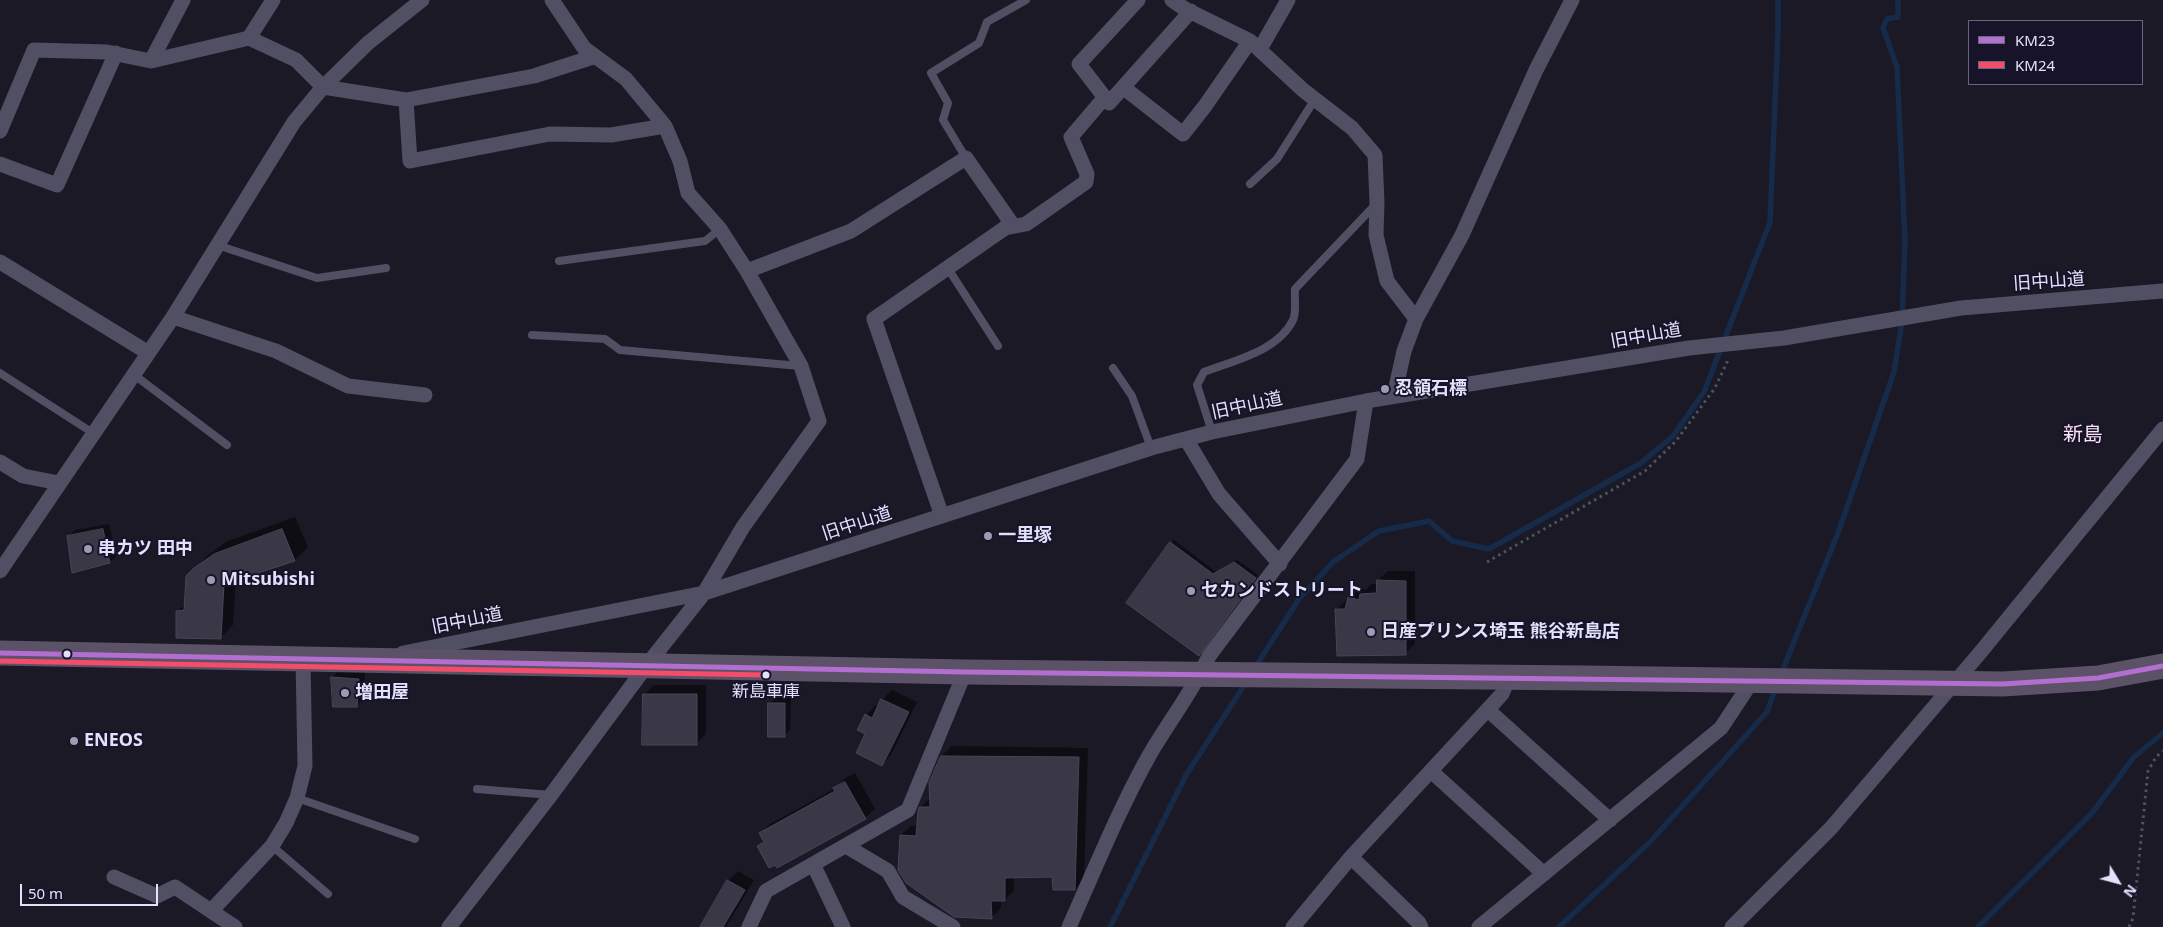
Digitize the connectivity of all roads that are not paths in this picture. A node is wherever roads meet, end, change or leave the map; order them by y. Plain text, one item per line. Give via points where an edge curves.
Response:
1 (183, 0) edge
2 (274, 0) edge
3 (422, 0) edge
4 (552, 0) edge
5 (1026, 0) edge
6 (1138, 0) edge
7 (1172, 0) edge
8 (1288, 0) edge
9 (1572, 0) edge
10 (1191, 11) junction
11 (249, 38) junction
12 (1255, 45) junction
13 (116, 54) junction
14 (593, 57) junction
15 (151, 61) junction
16 (323, 87) junction
17 (1124, 88) junction
18 (1105, 98) junction
19 (406, 100) junction
20 (1315, 100) junction
21 (665, 126) junction
22 (0, 131) edge
23 (966, 158) junction
24 (0, 164) edge
25 (1250, 184) dead end
26 (1377, 202) junction
27 (1005, 228) junction
28 (720, 229) junction
29 (217, 246) junction
30 (559, 261) dead end
31 (0, 262) edge
32 (947, 267) junction
33 (386, 268) dead end
34 (747, 272) junction
35 (2163, 291) edge
36 (173, 317) junction
37 (1416, 319) junction
38 (532, 336) dead end
39 (998, 346) dead end
40 (147, 352) junction
41 (801, 366) junction
42 (1113, 368) dead end
43 (0, 373) edge
44 (133, 374) junction
45 (425, 395) dead end
46 (1394, 396) junction
47 (1366, 401) junction
48 (2163, 428) edge
49 (1212, 432) junction
50 (93, 433) junction
51 (1186, 439) junction
52 (227, 445) dead end
53 (1151, 448) junction
54 (0, 462) edge
55 (59, 484) junction
56 (942, 516) junction
57 (1280, 564) junction
58 (0, 571) edge
59 (704, 593) junction
60 (0, 653) edge
61 (303, 660) junction
62 (359, 661) junction
63 (647, 665) junction
64 (2163, 666) edge
65 (965, 672) junction
66 (1201, 674) junction
67 (1509, 677) junction
68 (1759, 681) junction
69 (1954, 683) junction
70 (1488, 710) junction
71 (1431, 771) junction
72 (477, 789) dead end
73 (551, 796) junction
74 (297, 798) junction
75 (1610, 820) junction
76 (415, 839) dead end
77 (272, 846) junction
78 (846, 846) junction
79 (1351, 857) junction
80 (813, 864) junction
81 (1544, 874) junction
82 (114, 877) dead end
83 (328, 894) dead end
84 (211, 910) junction
85 (235, 927) edge
86 (449, 927) edge
87 (749, 927) edge
88 (843, 927) edge
89 (953, 927) edge
90 (1069, 927) edge
91 (1293, 927) edge
92 (1421, 927) edge
93 (1480, 927) edge
94 (1732, 927) edge

1 - 15 street
2 - 11 street
3 - 16 street via 368,43
4 - 14 street
5 - 23 lane via 987,22 978,43 931,73 948,102 943,120
6 - 18 street via 1079,64
7 - 10 street
8 - 12 street
9 - 37 street via 1536,70 1462,235
10 - 12 street
10 - 17 street
11 - 15 street
11 - 16 street via 296,60
12 - 17 street via 1183,134
12 - 20 street
13 - 15 street
13 - 22 street via 34,50
13 - 24 street via 57,185
14 - 19 street via 534,76
14 - 21 street via 626,79
16 - 19 street
16 - 29 street via 294,122
17 - 18 street via 1110,103
18 - 27 street via 1071,137 1087,174 1086,182 1026,224
19 - 21 street via 410,162 550,134 611,136
20 - 25 lane via 1277,159
20 - 26 street via 1352,128 1374,155
21 - 28 street via 680,161 688,193
23 - 27 street via 1010,221
23 - 34 street via 851,231
26 - 37 street via 1376,235 1387,281
26 - 49 lane via 1295,289 1294,318 1279,340 1204,372 1197,385
27 - 32 street
28 - 30 lane via 705,241
28 - 34 street
29 - 33 lane via 318,278
29 - 36 street
31 - 40 street
32 - 39 lane
32 - 56 street via 874,320
34 - 41 street
35 - 46 street, 旧中山道 via 1961,308
36 - 40 street
36 - 45 street via 276,351 348,386
37 - 46 street via 1404,351
38 - 41 lane via 605,339 620,350
40 - 44 street
41 - 59 street via 818,421 743,527
42 - 53 lane via 1132,396
43 - 50 lane
44 - 50 street
44 - 52 lane
46 - 47 street, 旧中山道
47 - 49 street, 旧中山道
47 - 57 street via 1356,459
48 - 69 street
49 - 51 street, 旧中山道
50 - 55 street
51 - 53 street, 旧中山道
51 - 57 street via 1219,494
53 - 56 street, 旧中山道
54 - 55 street via 23,476
55 - 58 street
56 - 59 street, 旧中山道
57 - 66 street via 1209,656
59 - 62 street, 旧中山道
59 - 63 street
60 - 61 highway
61 - 62 highway
61 - 74 street via 305,766
62 - 63 highway
63 - 65 highway
63 - 73 street
64 - 69 highway via 2080,680
65 - 66 highway
65 - 78 street via 908,810
66 - 67 highway
66 - 90 street via 1150,754
67 - 68 highway
67 - 70 street via 1502,694
68 - 69 highway
68 - 75 street via 1721,728
69 - 94 street via 1832,828
70 - 71 street
70 - 75 street
71 - 79 street
71 - 81 street
72 - 73 lane
73 - 86 street
74 - 76 lane
74 - 77 street
75 - 81 street
77 - 83 lane
77 - 84 street
78 - 80 street
78 - 89 street via 888,871 903,897
79 - 91 street
79 - 92 street
80 - 87 street via 766,891
80 - 88 street
81 - 93 street
82 - 84 street via 157,896 175,887
84 - 85 street

